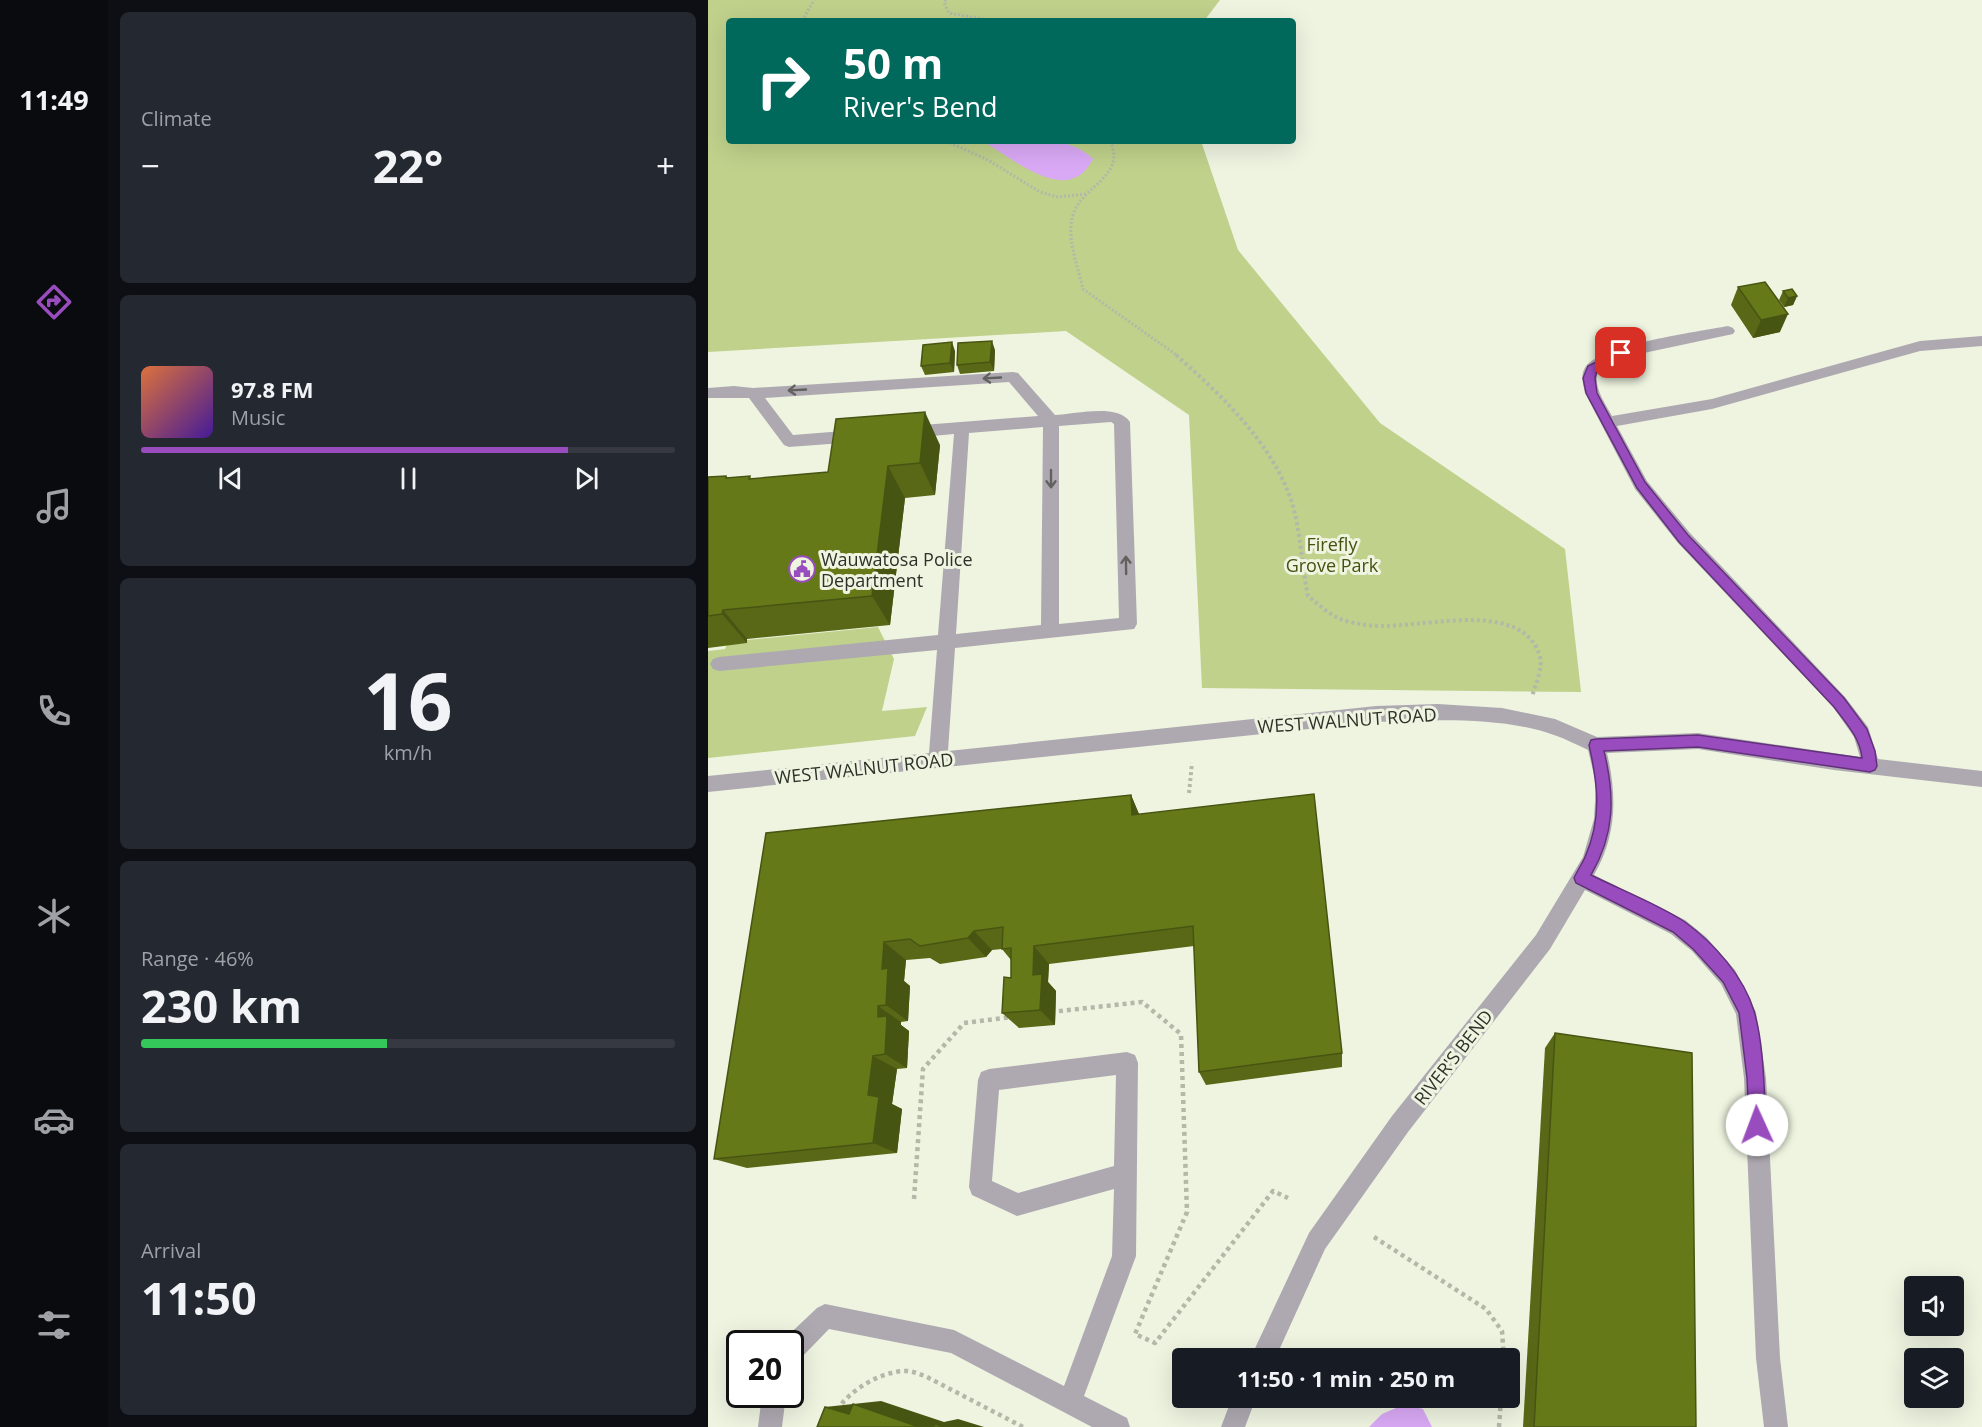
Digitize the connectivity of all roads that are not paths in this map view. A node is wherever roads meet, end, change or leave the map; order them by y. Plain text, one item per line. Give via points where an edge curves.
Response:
1 (1728, 331) dead end
2 (1982, 341) edge
3 (708, 393) edge
4 (753, 393) junction
5 (1051, 420) junction
6 (1607, 422) junction
7 (962, 428) junction
8 (893, 433) edge
9 (870, 435) edge
10 (1050, 631) junction
11 (947, 641) junction
12 (719, 664) dead end
13 (1596, 745) junction
14 (938, 760) junction
15 (1870, 766) junction
16 (1982, 779) edge
17 (708, 784) edge
18 (1581, 878) junction
19 (1127, 1174) junction
20 (804, 1337) edge
21 (1267, 1348) edge
22 (1070, 1401) junction
23 (772, 1408) edge
24 (1241, 1408) edge
25 (770, 1427) edge
26 (1118, 1427) edge
27 (1233, 1427) edge
28 (1776, 1427) edge

1 - 6 street via 1621,353 1592,369 1592,393
2 - 6 street via 1920,346 1712,404
3 - 4 street
5 -> 4 street via 1013,377
4 - 9 street via 789,441
5 - 7 street
5 -> 10 street
10 -> 5 street via 1128,624 1122,422 1114,416
6 - 15 street via 1641,485 1659,509 1854,721 1862,733
7 - 8 street
7 - 11 street
10 - 11 street
11 - 12 street
11 - 14 street
13 - 14 street, WEST WALNUT ROAD via 1555,727 1502,716 1438,712 1376,714
13 - 15 street, WEST WALNUT ROAD via 1698,741
13 - 18 street, RIVER'S BEND via 1605,783 1604,819 1592,860
14 - 17 street, WEST WALNUT ROAD
15 - 16 street, WEST WALNUT ROAD
18 - 21 street, RIVER'S BEND via 1543,942 1401,1124 1317,1241
18 - 28 street via 1678,927 1699,944 1728,976 1746,1012 1755,1078 1768,1358
19 - 19 street via 1127,1063 989,1080 980,1187 1017,1205
19 - 22 street via 1124,1256
20 - 22 street via 825,1316 954,1342
22 - 26 street
23 - 25 street
24 - 27 street

